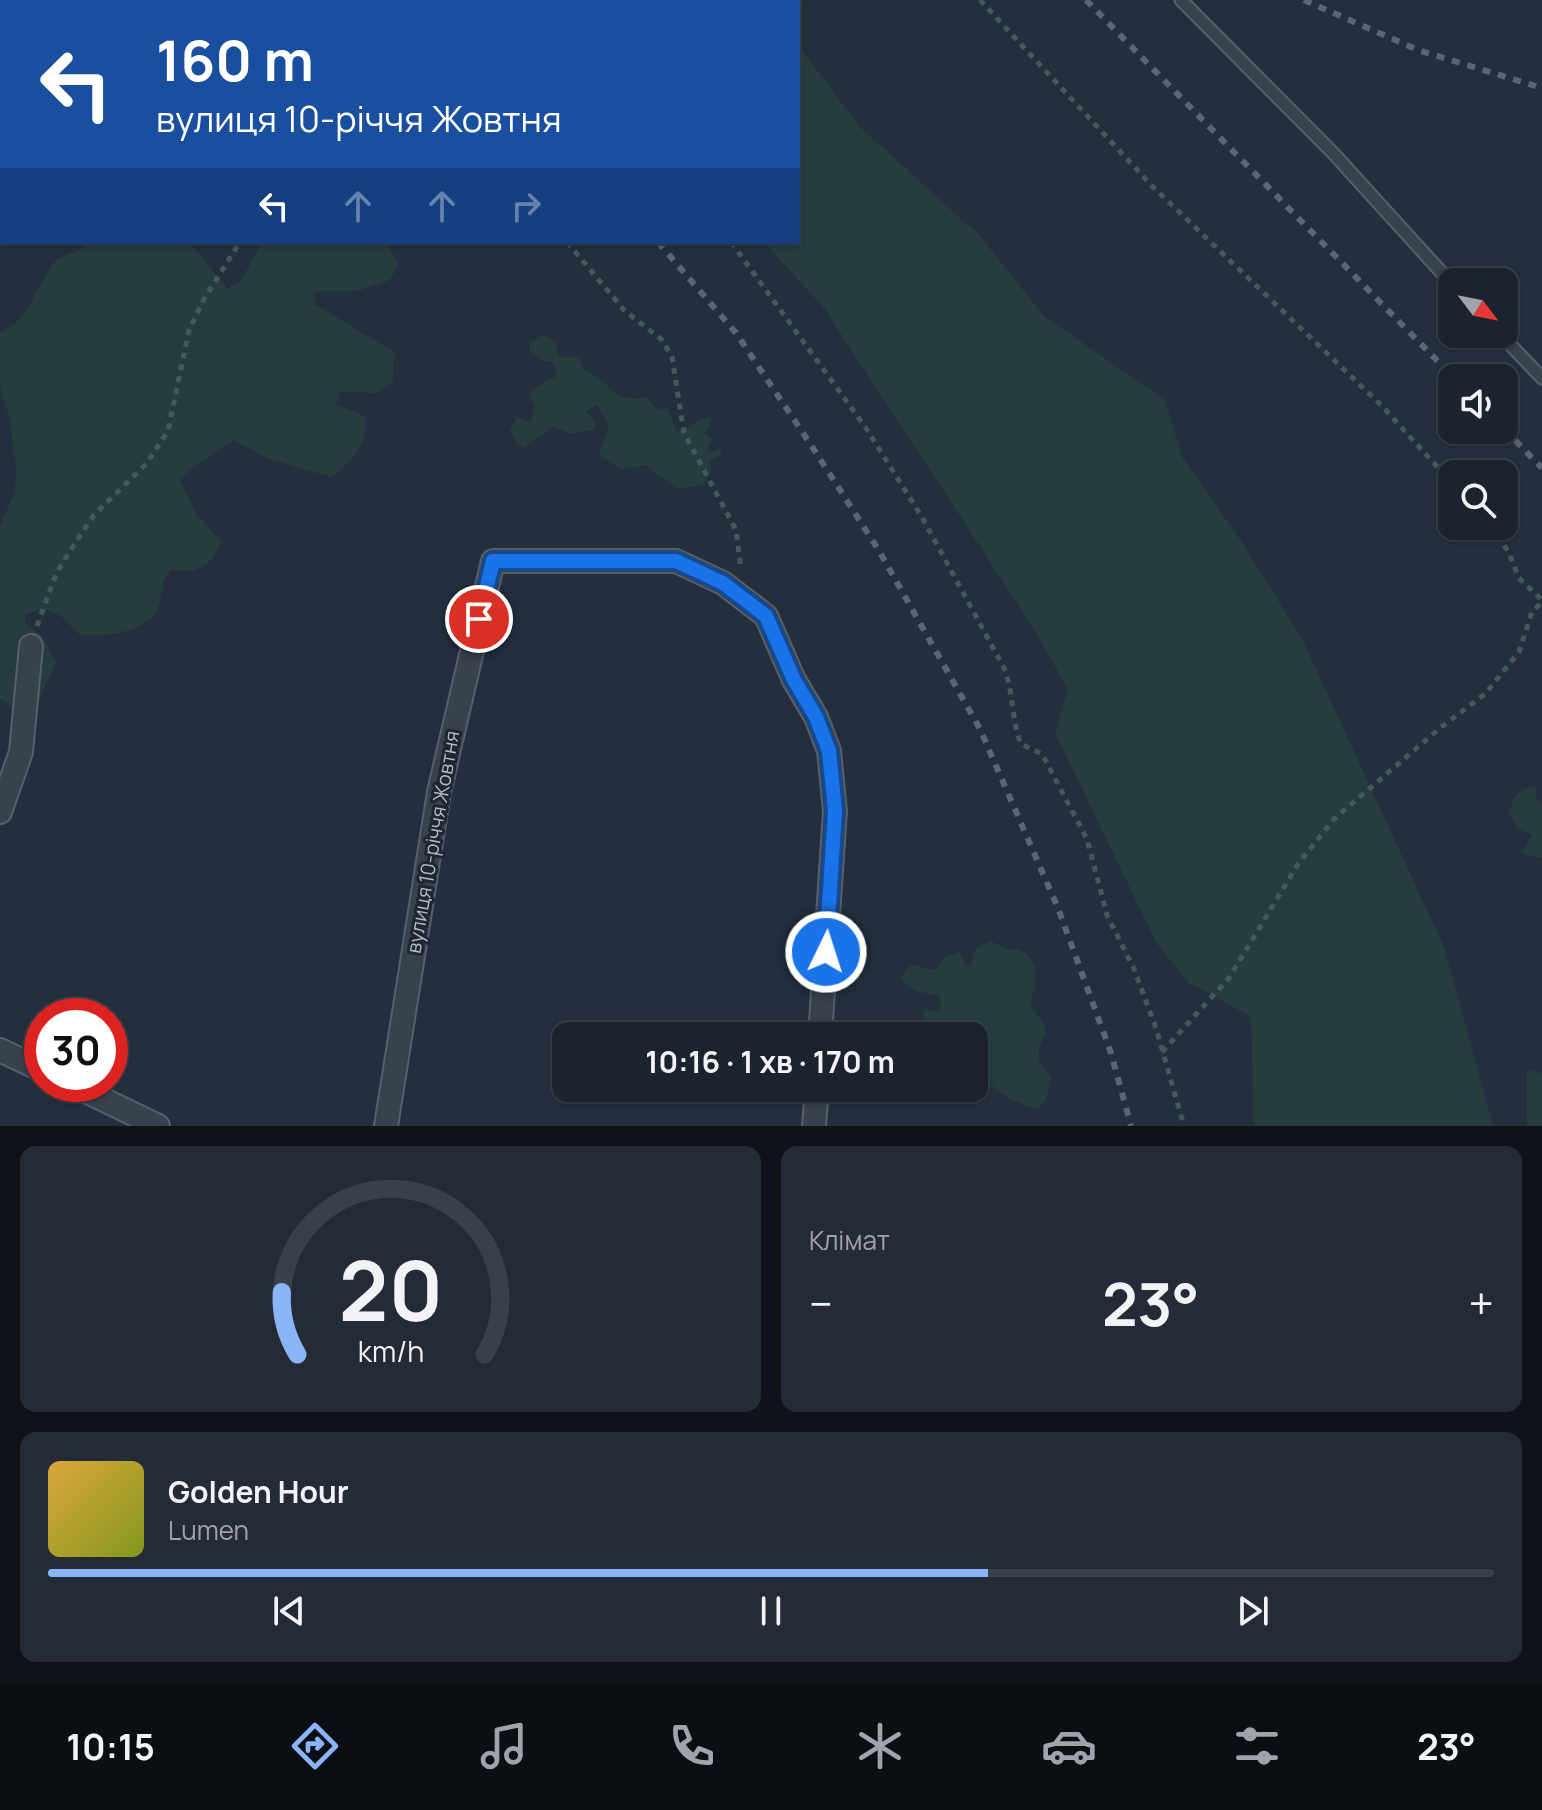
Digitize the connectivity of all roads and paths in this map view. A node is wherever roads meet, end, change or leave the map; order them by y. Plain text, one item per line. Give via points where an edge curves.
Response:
1 (980, 0) edge
2 (1181, 0) edge
3 (239, 244) edge
4 (569, 244) edge
5 (732, 244) edge
6 (1438, 269) edge
7 (1513, 348) edge
8 (1542, 378) edge
9 (1438, 468) edge
10 (1500, 540) edge
11 (742, 579) dead end
12 (1542, 601) edge
13 (31, 646) joint
14 (0, 812) edge
15 (821, 1022) edge
16 (0, 1050) edge
17 (1162, 1053) junction
18 (24, 1061) edge
19 (108, 1102) edge
20 (816, 1102) edge
21 (158, 1126) edge
22 (386, 1126) edge
23 (814, 1126) edge
24 (1184, 1126) edge

1 - 9 path via 1152,186 1381,405
2 - 6 lane via 1334,154
3 - 13 path via 189,330 168,431 146,464 94,515 73,546 56,574
4 - 11 path via 624,310 662,340 672,357 684,433 736,530
5 - 17 path via 866,428 971,604 1013,691 1021,744 1042,754 1087,839 1107,915 1134,969
7 - 8 lane
10 - 12 path via 1519,578
12 - 17 path via 1532,612 1519,652 1485,694 1334,819 1298,864 1229,978
13 - 14 street via 21,752
15 - 22 street, вулиця 10-річчя Жовтня via 835,811 829,751 766,616 723,583 676,561 493,561 439,792
16 - 18 street
17 - 24 path
19 - 21 street
20 - 23 street

